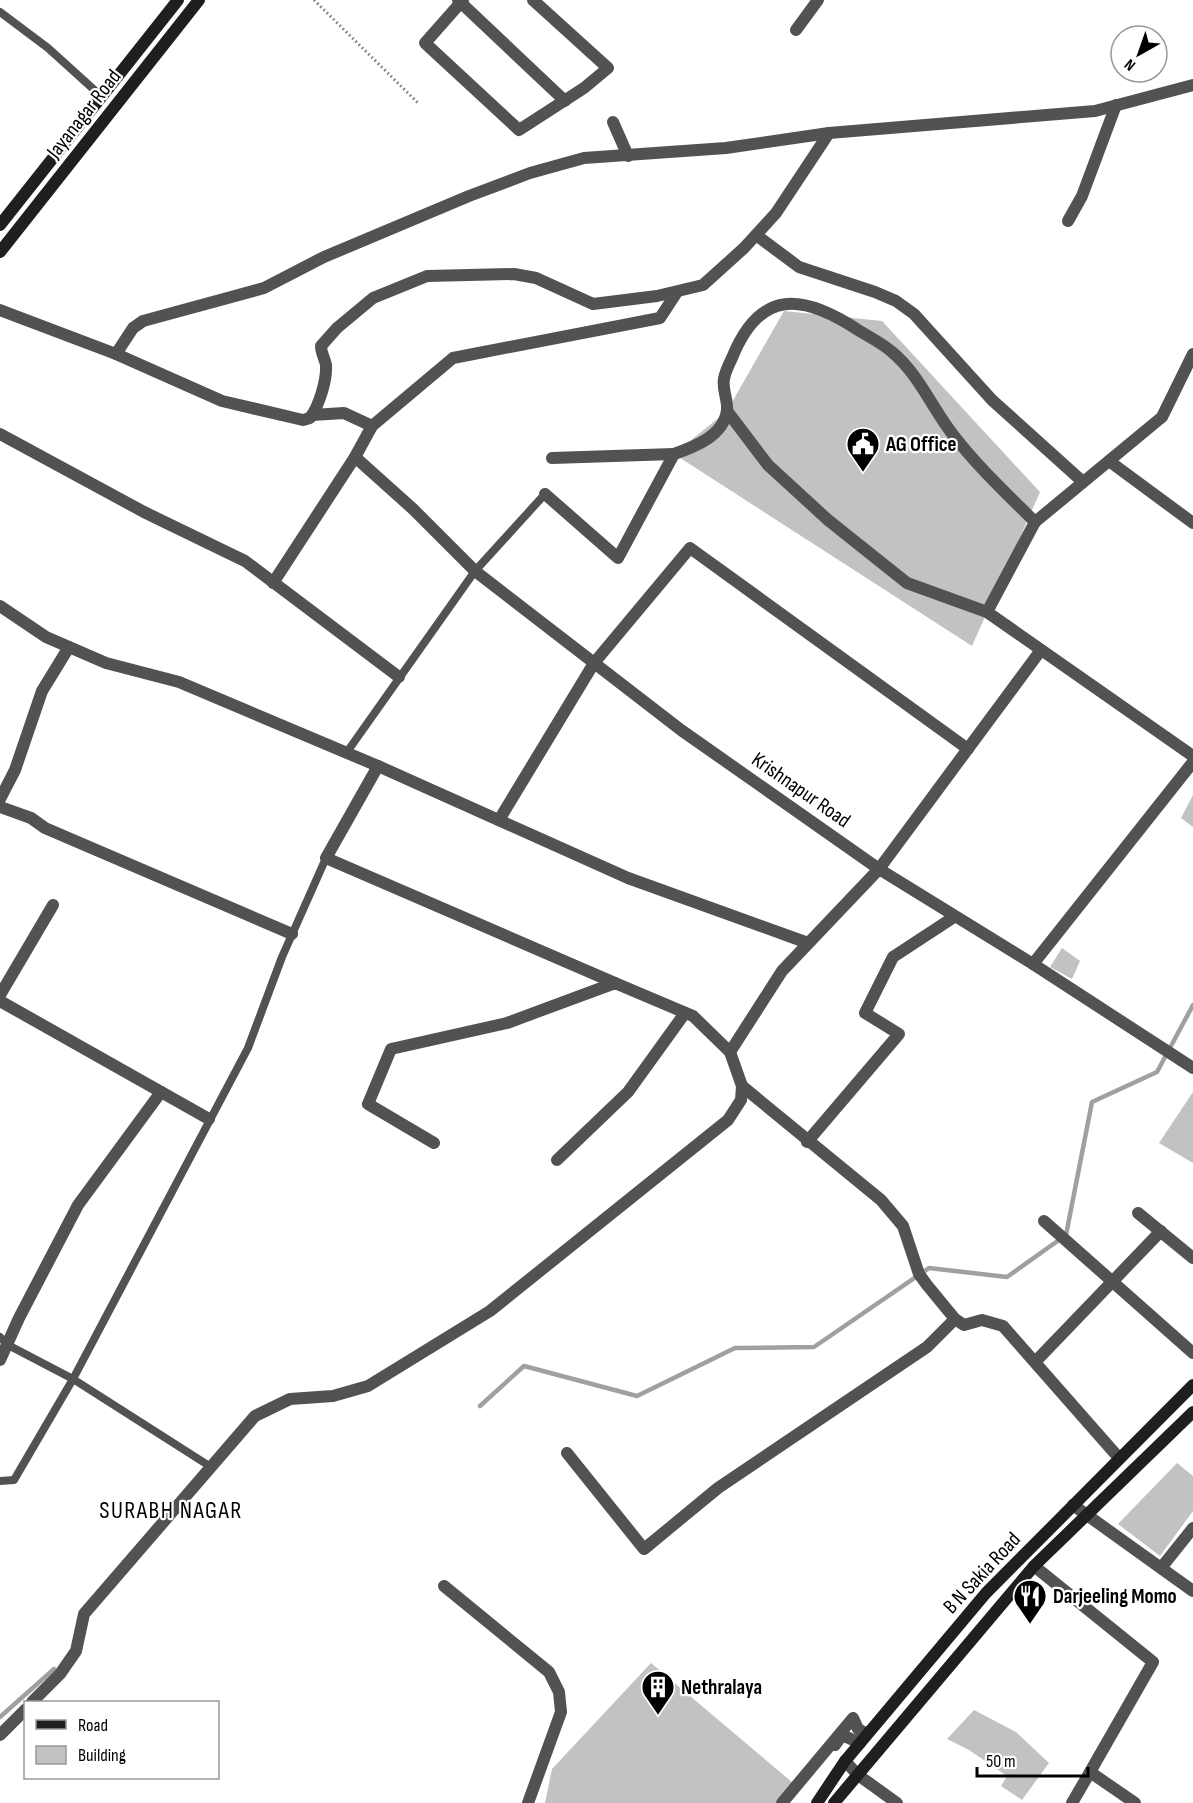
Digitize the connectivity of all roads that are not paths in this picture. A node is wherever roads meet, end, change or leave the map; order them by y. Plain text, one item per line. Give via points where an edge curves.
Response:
1 (199, 0) edge
2 (533, 0) edge
3 (818, 0) edge
4 (177, 1) edge
5 (461, 1) edge
6 (0, 12) edge
7 (190, 12) junction
8 (796, 30) dead end
9 (1193, 85) edge
10 (101, 96) junction
11 (565, 101) junction
12 (1116, 105) junction
13 (613, 122) dead end
14 (829, 133) junction
15 (628, 156) junction
16 (1068, 221) dead end
17 (0, 225) edge
18 (756, 235) junction
19 (0, 252) edge
20 (677, 292) junction
21 (0, 310) edge
22 (116, 354) junction
23 (1193, 354) edge
24 (727, 411) junction
25 (312, 415) junction
26 (372, 426) junction
27 (0, 434) edge
28 (674, 454) junction
29 (355, 457) junction
30 (552, 458) dead end
31 (1109, 461) junction
32 (1083, 482) junction
33 (545, 494) joint
34 (1035, 522) junction
35 (1193, 523) edge
36 (476, 572) junction
37 (273, 583) junction
38 (0, 606) edge
39 (987, 612) junction
40 (69, 647) junction
41 (1041, 650) junction
42 (594, 663) junction
43 (399, 677) junction
44 (968, 749) junction
45 (347, 752) junction
46 (1193, 756) edge
47 (1193, 762) edge
48 (378, 766) junction
49 (0, 799) edge
50 (0, 807) edge
51 (499, 820) junction
52 (326, 858) junction
53 (879, 869) junction
54 (53, 905) dead end
55 (954, 917) junction
56 (292, 934) junction
57 (808, 943) junction
58 (1033, 963) junction
59 (615, 983) junction
60 (0, 995) edge
61 (0, 1001) edge
62 (685, 1013) junction
63 (730, 1052) junction
64 (1192, 1066) edge
65 (742, 1086) junction
66 (161, 1092) junction
67 (209, 1119) junction
68 (807, 1142) junction
69 (434, 1143) dead end
70 (557, 1160) dead end
71 (1138, 1213) dead end
72 (1044, 1221) dead end
73 (1161, 1231) junction
74 (1193, 1258) edge
75 (1112, 1282) junction
76 (955, 1319) junction
77 (4, 1341) edge
78 (1193, 1353) edge
79 (0, 1360) edge
80 (1036, 1361) junction
81 (73, 1379) junction
82 (1193, 1385) edge
83 (1193, 1412) edge
84 (567, 1454) dead end
85 (1119, 1458) junction
86 (211, 1467) junction
87 (0, 1481) edge
88 (1073, 1505) junction
89 (1087, 1514) junction
90 (1193, 1528) edge
91 (1034, 1566) junction
92 (1161, 1568) junction
93 (444, 1586) dead end
94 (1193, 1592) edge
95 (33, 1701) edge
96 (24, 1711) edge
97 (0, 1735) edge
98 (864, 1739) junction
99 (844, 1761) junction
100 (1090, 1772) junction
101 (858, 1775) junction
102 (528, 1803) edge
103 (782, 1803) edge
104 (791, 1803) edge
105 (817, 1803) edge
106 (834, 1803) edge
107 (897, 1803) edge
108 (1072, 1803) edge
109 (1135, 1803) edge

1 - 7 main road, Jayanagar Road
2 - 11 street via 608,68
3 - 8 street
4 - 7 main road
4 - 10 main road, Jayanagar Road
5 - 11 street
5 - 11 street via 425,43 519,130
6 - 10 lane via 48,48
7 - 19 main road, Jayanagar Road
9 - 12 street
10 - 17 main road, Jayanagar Road
12 - 14 street via 1095,111
12 - 16 street via 1082,196
13 - 15 street
14 - 15 street via 726,148
14 - 18 street via 776,213
15 - 22 street via 584,158 530,173 324,257 264,288 143,321 133,328
18 - 20 street via 711,280
18 - 32 street via 799,267 897,301 914,314 992,400
20 - 25 street via 592,304 536,278 514,274 428,276 415,280 373,298 326,339 321,349 325,377
20 - 26 street via 660,318 453,358
21 - 22 street
22 - 25 street via 222,401 303,420
23 - 31 street via 1162,417
24 - 28 street via 718,431 695,447
24 - 34 street via 723,379 739,339 759,316 784,302 830,312 893,352 986,475
24 - 39 street via 768,465 828,520 907,583
25 - 26 street via 344,413
26 - 29 street
27 - 37 street via 245,561
28 - 30 street
28 - 33 street via 618,558
29 - 36 street, Krishnapur Road
29 - 37 street
31 - 32 street
31 - 35 street
32 - 34 street
33 - 36 lane
34 - 39 street
36 - 42 street, Krishnapur Road
36 - 43 lane
37 - 43 street
38 - 40 street via 46,637
39 - 41 street
40 - 45 street via 106,663 179,682
40 - 49 street via 42,691 15,770
41 - 44 street
41 - 46 street
42 - 44 street via 690,548
42 - 51 street
42 - 53 street, Krishnapur Road via 681,730
43 - 45 lane
44 - 53 street
45 - 48 street
47 - 58 street
48 - 51 street
48 - 52 street
50 - 56 street
51 - 57 street via 628,878
52 - 56 lane
52 - 59 street
53 - 55 street, Krishnapur Road
53 - 57 street
54 - 60 street
55 - 58 street, Krishnapur Road
55 - 68 street via 893,957 866,1013 899,1034
56 - 67 lane via 248,1048
57 - 63 street via 782,971
58 - 64 street, Krishnapur Road
59 - 62 street
59 - 69 street via 507,1023 391,1049 368,1104
61 - 66 street
62 - 63 street
62 - 70 street via 628,1092
63 - 65 street
65 - 68 street
65 - 86 street via 741,1100 728,1120 490,1311 368,1386 333,1396 290,1399 255,1416
66 - 67 street
66 - 77 street via 78,1205
67 - 81 lane
68 - 76 street via 851,1173 903,1226 919,1274
71 - 73 street
72 - 75 street
73 - 74 street
73 - 75 street
75 - 78 street
75 - 80 street
76 - 80 street via 964,1325 982,1320 1003,1326
76 - 84 street via 927,1347 718,1488 644,1549
77 - 79 street
77 - 81 lane
80 - 85 street
81 - 86 lane
81 - 87 lane via 14,1480
82 - 85 main road, B N Sakia Road
83 - 89 main road, B N Sakia Road
85 - 88 main road, B N Sakia Road
86 - 95 street via 84,1614 76,1651
88 - 89 street
88 - 98 main road, B N Sakia Road via 986,1593
89 - 91 main road, B N Sakia Road
89 - 92 street
90 - 92 street
91 - 100 street via 1153,1662
91 - 101 main road, B N Sakia Road
92 - 94 street
93 - 102 street via 549,1672 559,1692 561,1712
96 - 97 street
98 - 99 main road, B N Sakia Road
98 - 103 street via 853,1718
98 - 104 street via 842,1735
99 - 101 street
99 - 105 main road, B N Sakia Road
100 - 108 street
100 - 109 street
101 - 106 main road, B N Sakia Road
101 - 107 street

